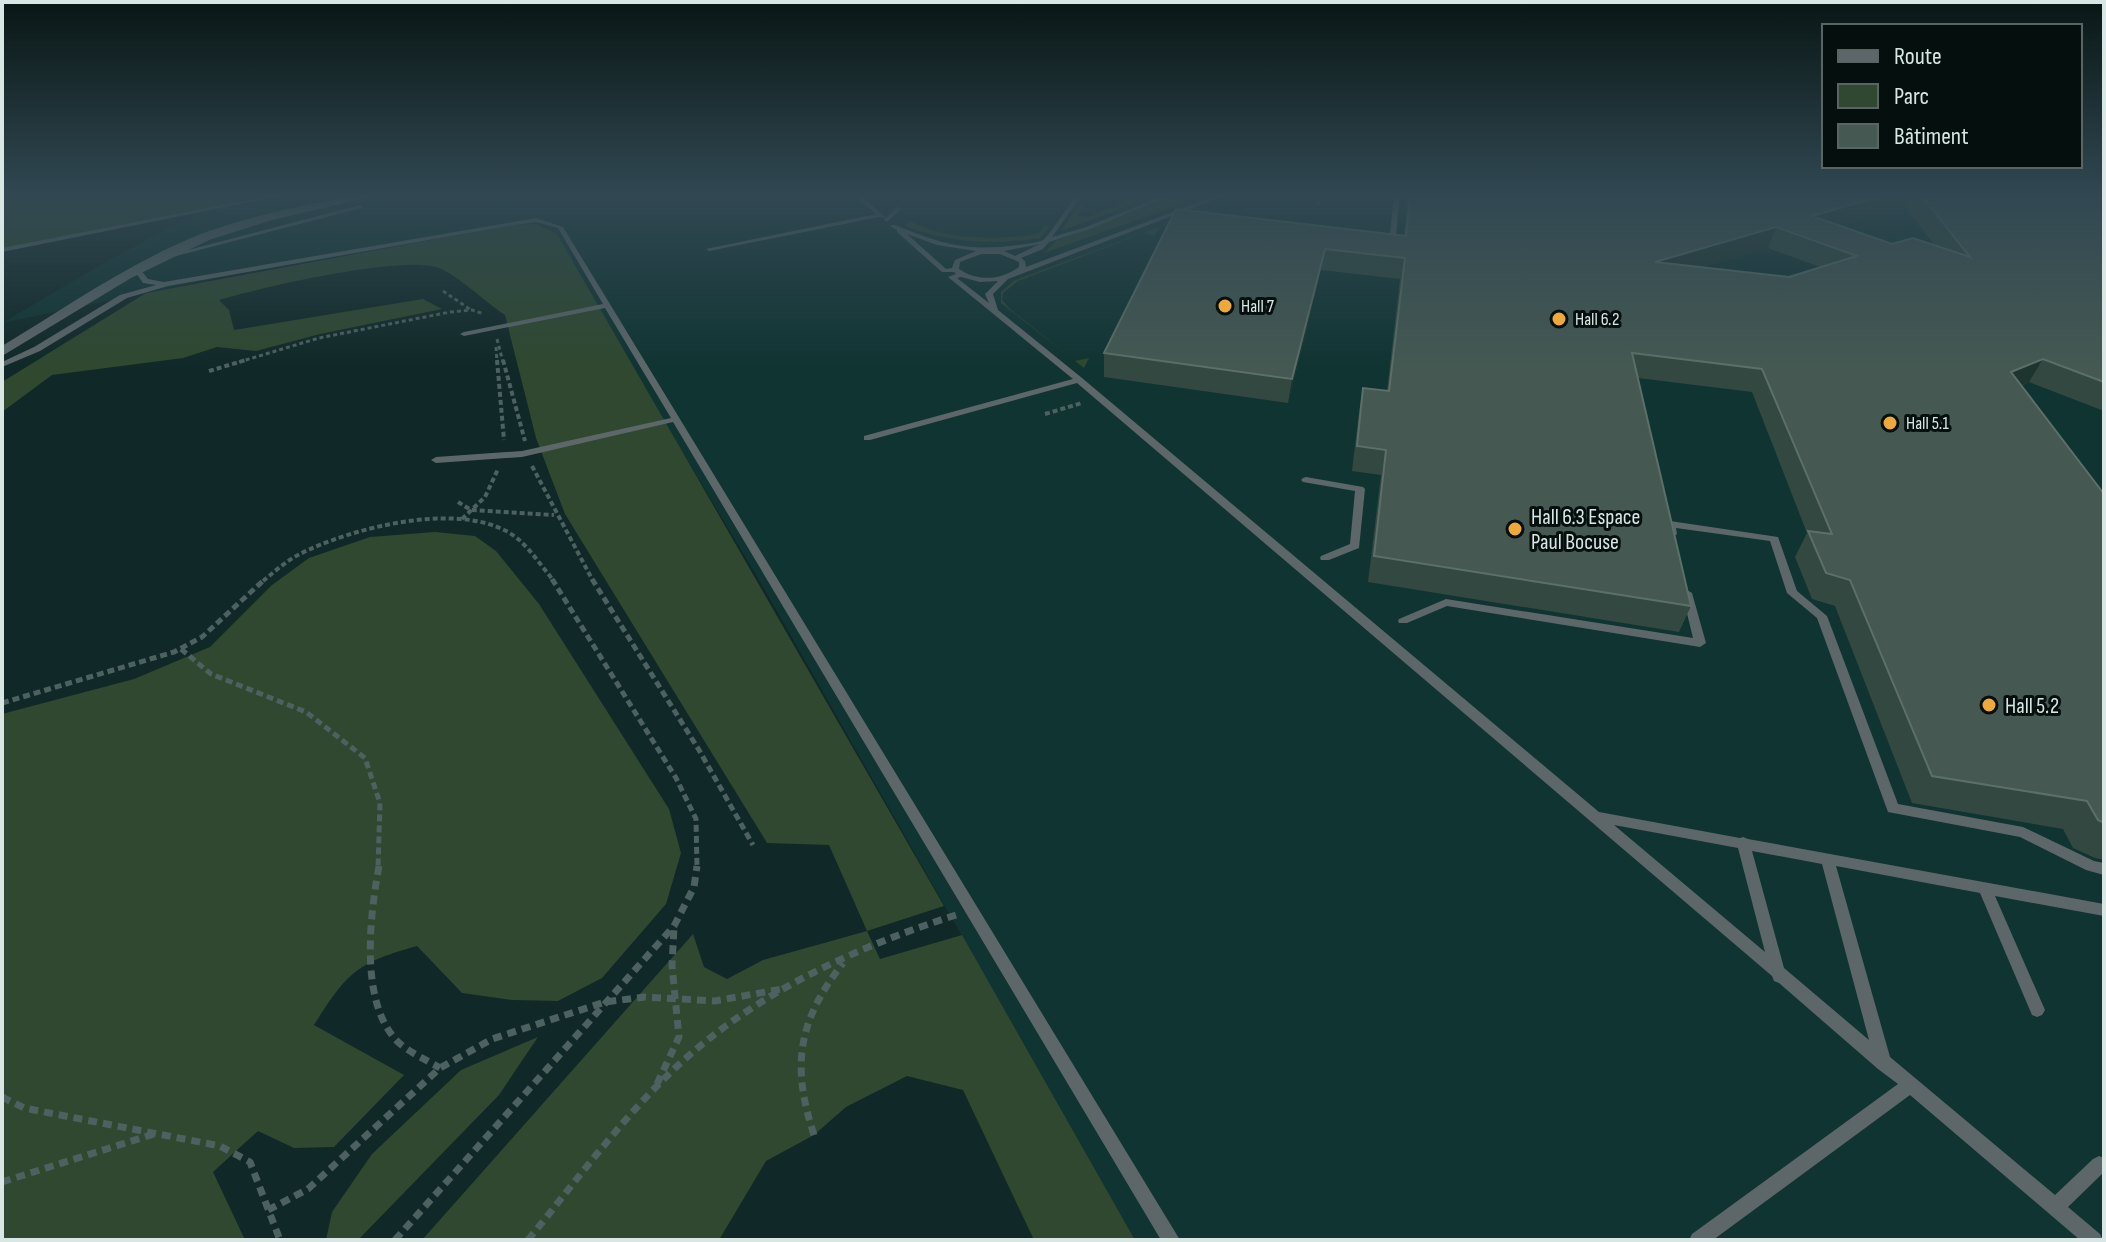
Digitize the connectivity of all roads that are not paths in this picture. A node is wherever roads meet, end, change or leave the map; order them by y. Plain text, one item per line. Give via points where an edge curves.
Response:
1 (174, 252) edge
2 (181, 252) edge
3 (352, 252) edge
4 (575, 252) edge
5 (923, 252) edge
6 (1035, 252) edge
7 (1073, 252) edge
8 (1018, 257) junction
9 (160, 258) junction
10 (1022, 268) junction
11 (138, 270) junction
12 (956, 274) junction
13 (1007, 278) junction
14 (149, 281) junction
15 (167, 284) junction
16 (123, 297) junction
17 (608, 305) junction
18 (1013, 327) junction
19 (464, 334) dead end
20 (2, 352) edge
21 (2, 365) edge
22 (1079, 380) junction
23 (677, 419) junction
24 (867, 438) dead end
25 (436, 460) dead end
26 (1306, 480) dead end
27 (1677, 554) edge
28 (1325, 558) dead end
29 (1685, 583) edge
30 (1403, 621) dead end
31 (1596, 817) junction
32 (1743, 842) junction
33 (1827, 858) junction
34 (2104, 869) edge
35 (1984, 887) junction
36 (2104, 910) edge
37 (1779, 976) junction
38 (2037, 1010) dead end
39 (1884, 1064) junction
40 (1909, 1086) junction
41 (2099, 1165) dead end
42 (2055, 1207) junction
43 (1171, 1240) edge
44 (1698, 1240) edge
45 (2094, 1240) edge

1 - 9 street
2 - 9 lane
3 - 15 lane
4 - 17 lane
5 - 12 lane via 944,271
6 - 8 lane
7 - 10 lane
8 - 10 lane
8 - 12 lane via 980,252 957,261
9 - 11 street
10 - 13 lane
11 - 14 lane
11 - 20 street
12 - 13 lane
12 - 18 lane
13 - 18 lane via 992,290 989,300
14 - 15 lane
14 - 16 lane
15 - 16 lane
16 - 21 lane
17 - 19 lane
17 - 23 lane
18 - 22 lane
22 - 24 lane
22 - 31 lane
23 - 25 lane via 528,453
23 - 43 lane
26 - 28 lane via 1360,489 1355,546
27 - 34 lane via 1670,524 1774,539 1792,593 1822,616 1893,808 2023,832
29 - 30 lane via 1700,643 1446,602
31 - 32 lane
31 - 37 lane
32 - 33 lane
32 - 37 lane
33 - 35 lane
33 - 39 lane
35 - 36 lane
35 - 38 lane
37 - 39 lane
39 - 40 lane
40 - 42 lane
40 - 44 lane
41 - 42 lane
42 - 45 lane

